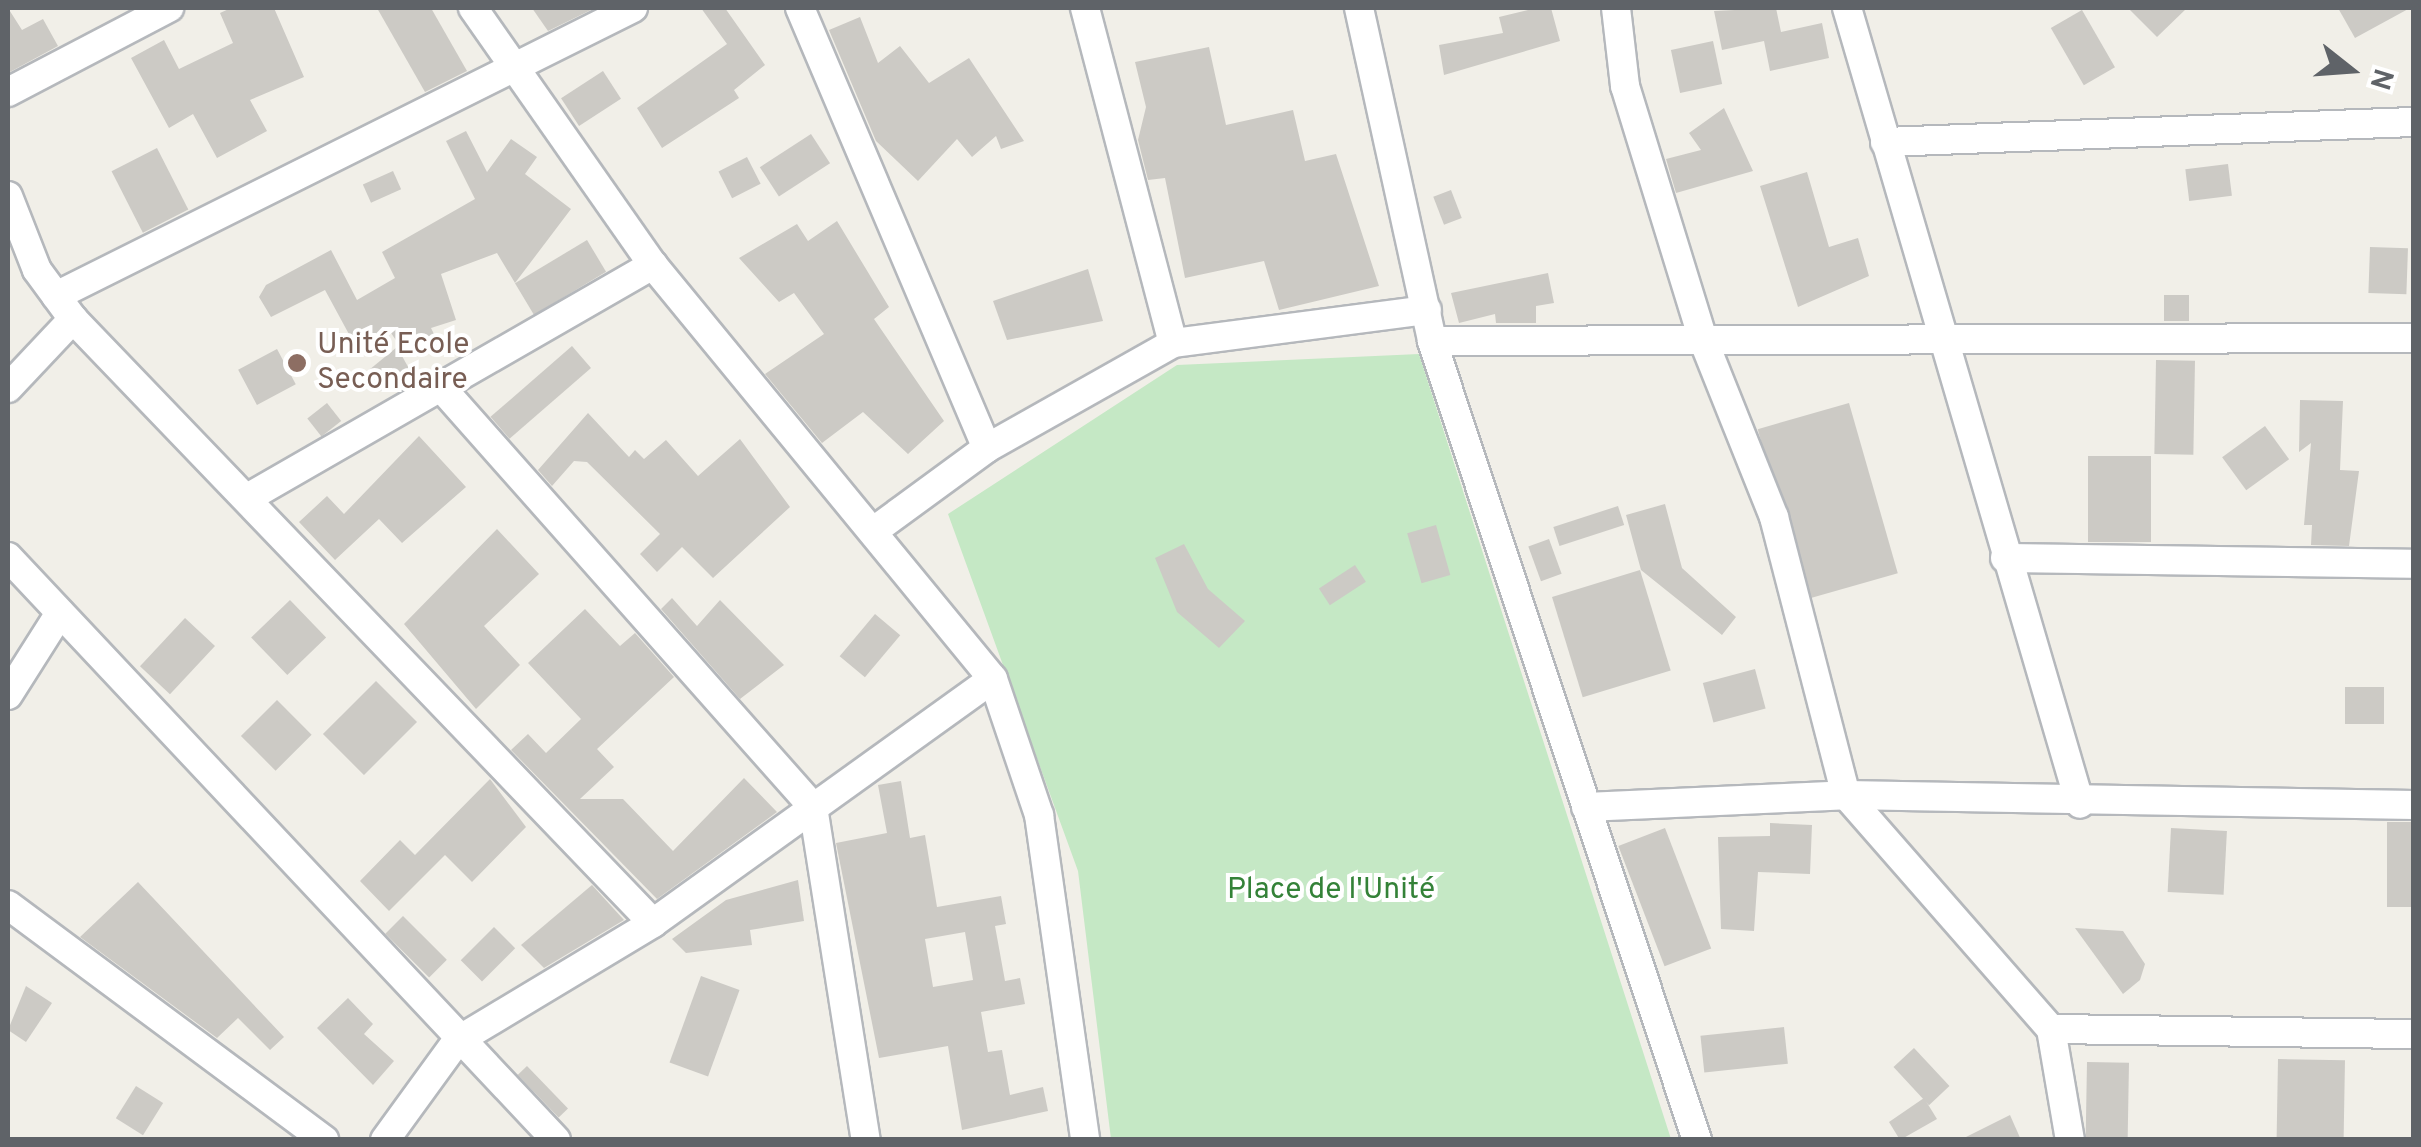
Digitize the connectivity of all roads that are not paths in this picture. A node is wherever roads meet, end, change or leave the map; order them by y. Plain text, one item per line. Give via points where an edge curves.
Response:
1 (169, 8) edge
2 (473, 8) edge
3 (633, 8) edge
4 (800, 8) edge
5 (1085, 8) edge
6 (1359, 8) edge
7 (1616, 8) edge
8 (1847, 8) edge
9 (516, 68) junction
10 (8, 92) edge
11 (2414, 122) edge
12 (1885, 142) junction
13 (8, 196) edge
14 (653, 265) junction
15 (56, 296) junction
16 (1427, 310) junction
17 (73, 319) junction
18 (1938, 332) junction
19 (1702, 338) junction
20 (2414, 338) edge
21 (1432, 340) junction
22 (1172, 343) junction
23 (438, 385) junction
24 (8, 388) edge
25 (987, 448) junction
26 (251, 496) junction
27 (875, 530) junction
28 (8, 556) edge
29 (2005, 558) junction
30 (2414, 564) edge
31 (60, 613) junction
32 (992, 680) junction
33 (8, 695) edge
34 (1846, 795) junction
35 (2080, 804) junction
36 (2414, 805) edge
37 (813, 807) junction
38 (1586, 807) junction
39 (8, 905) edge
40 (653, 923) junction
41 (2050, 1029) junction
42 (2414, 1034) edge
43 (457, 1041) junction
44 (324, 1140) edge
45 (385, 1140) edge
46 (556, 1140) edge
47 (866, 1140) edge
48 (1085, 1140) edge
49 (1697, 1140) edge
50 (2070, 1140) edge

1 - 10 street
2 - 9 street
3 - 9 street
4 - 25 street
5 - 22 street
6 - 16 street
7 - 19 street via 1625,86
8 - 12 street
9 - 14 street
9 - 15 street
11 - 12 street
12 - 18 street
13 - 15 street
14 - 23 street
14 - 27 street
15 - 17 street
16 - 21 street
16 - 22 street
17 - 24 street
17 - 26 street
18 - 19 street
18 - 20 street
18 - 29 street
19 - 21 street
19 - 34 street via 1774,516
21 - 38 street
22 - 25 street
23 - 26 street
23 - 37 street
25 - 27 street
26 - 40 street
27 - 32 street
28 - 31 street
29 - 30 street
29 - 35 street
31 - 33 street
31 - 43 street
32 - 37 street
32 - 48 street via 1039,816
34 - 35 street
34 - 38 street
34 - 41 street
35 - 36 street
37 - 40 street
37 - 47 street
38 - 49 street
39 - 44 street
40 - 43 street
41 - 42 street
41 - 50 street
43 - 45 street
43 - 46 street

